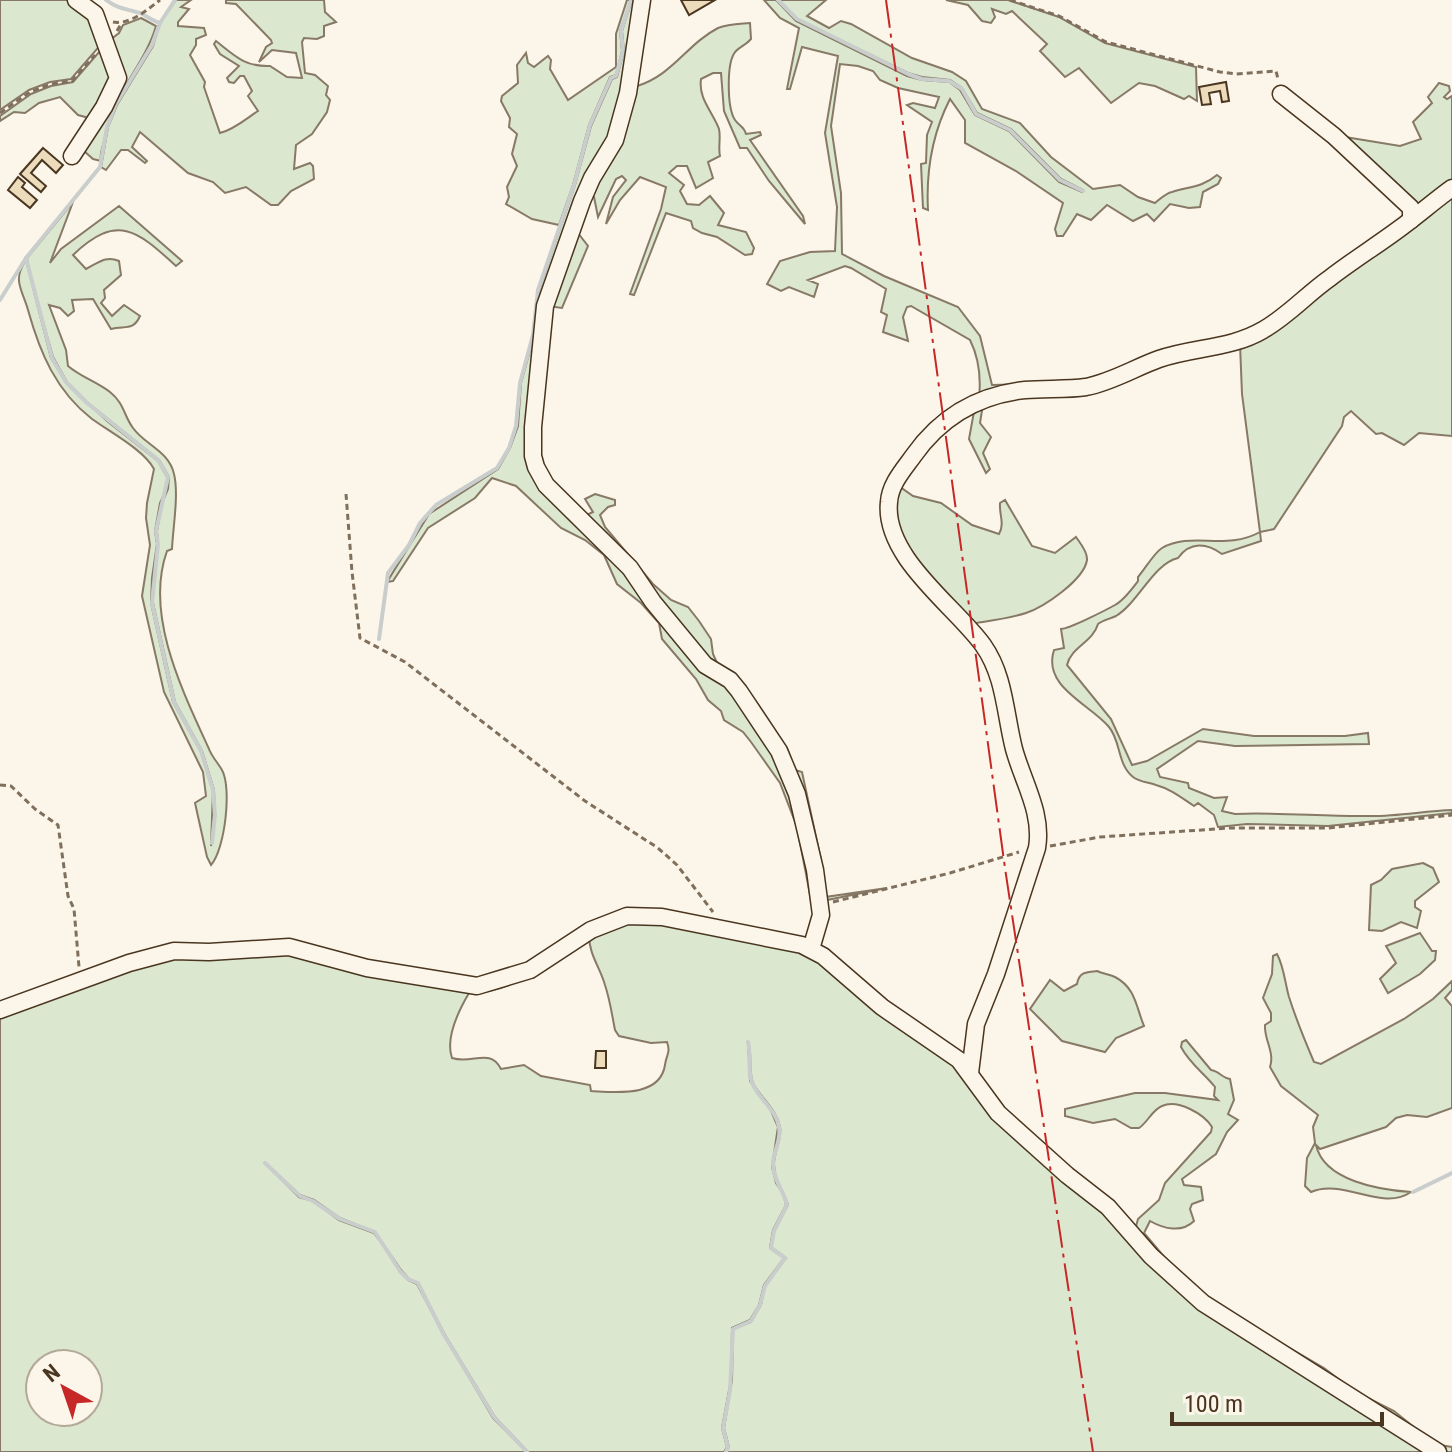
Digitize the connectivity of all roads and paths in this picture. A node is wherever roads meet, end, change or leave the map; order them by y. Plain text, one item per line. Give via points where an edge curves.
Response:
1 (76, 0) edge
2 (160, 0) edge
3 (642, 0) edge
4 (1010, 0) edge
5 (95, 14) junction
6 (121, 24) junction
7 (107, 41) junction
8 (1281, 94) joint
9 (0, 113) edge
10 (72, 156) dead end
11 (1452, 188) edge
12 (1411, 220) junction
13 (346, 494) dead end
14 (0, 785) edge
15 (1452, 815) edge
16 (1037, 848) junction
17 (820, 905) junction
18 (724, 928) junction
19 (811, 949) junction
20 (82, 982) junction
21 (0, 1010) edge
22 (970, 1073) junction
23 (1438, 1452) edge

1 - 5 street
2 - 6 path
3 - 17 street via 615,140 582,201 545,306 533,456 546,485 630,568 705,665 730,680 779,751 804,817
4 - 8 path via 1059,16 1106,42 1236,74 1276,71
5 - 6 path
5 - 7 street
6 - 7 path
7 - 9 path via 72,81 30,92
7 - 10 street via 118,78
8 - 12 street via 1389,185 1411,208
11 - 12 street
12 - 16 street via 1265,330 1244,339 1160,358 1100,384 1000,394 956,412 895,481 888,505 898,541 924,580 984,647 998,678 1037,820
13 - 18 path via 360,638 405,662 585,801 658,848 684,873
14 - 20 path via 11,786 58,825
15 - 16 path via 1328,828 1100,837
16 - 17 path
16 - 22 street via 976,1024
17 - 19 street
18 - 19 street
18 - 20 street via 627,916 591,930 530,970 477,986 367,968 289,947 174,951
19 - 22 street
20 - 21 street
22 - 23 street via 998,1113 1108,1207 1203,1303

